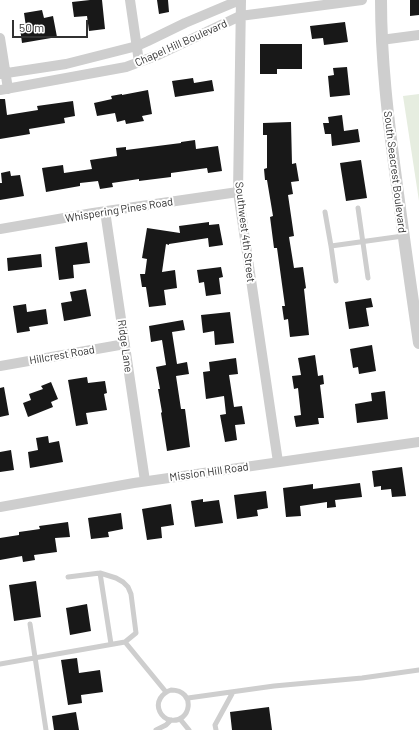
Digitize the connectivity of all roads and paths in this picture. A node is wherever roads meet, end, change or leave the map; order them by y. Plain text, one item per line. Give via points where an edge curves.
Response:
1 (130, 0) edge
2 (240, 0) edge
3 (362, 0) edge
4 (381, 0) edge
5 (240, 16) junction
6 (419, 35) edge
7 (0, 38) edge
8 (381, 40) junction
9 (137, 46) junction
10 (139, 62) junction
11 (3, 74) edge
12 (4, 89) edge
13 (238, 192) junction
14 (358, 208) dead end
15 (105, 211) junction
16 (326, 212) dead end
17 (0, 229) edge
18 (403, 236) junction
19 (363, 242) junction
20 (331, 246) junction
21 (368, 278) dead end
22 (336, 281) dead end
23 (419, 343) edge
24 (125, 344) junction
25 (0, 366) edge
26 (419, 442) edge
27 (278, 462) junction
28 (145, 482) junction
29 (0, 507) edge
30 (100, 573) junction
31 (68, 577) dead end
32 (30, 624) dead end
33 (125, 642) junction
34 (111, 644) junction
35 (35, 658) junction
36 (0, 664) edge
37 (419, 670) edge
38 (166, 692) junction
39 (233, 692) junction
40 (188, 698) junction
41 (180, 719) junction
42 (171, 720) junction
43 (46, 730) edge
44 (156, 730) edge
45 (189, 730) edge
46 (216, 730) edge

1 - 9 street
2 - 5 street, Southwest 4th Street
2 - 9 street, Chapel Hill Boulevard
3 - 5 street, Chapel Hill Boulevard
4 - 8 street, South Seacrest Boulevard
5 - 10 street, Chapel Hill Boulevard via 158,56
5 - 13 street, Southwest 4th Street
6 - 8 street
7 - 11 street
8 - 18 street, South Seacrest Boulevard via 388,125
9 - 10 street
9 - 11 street, Chapel Hill Boulevard via 66,64
10 - 12 street, Chapel Hill Boulevard via 126,67
11 - 12 street
13 - 15 street, Whispering Pines Road
13 - 27 street, Southwest 4th Street
14 - 19 lane
15 - 17 street, Whispering Pines Road
15 - 24 street, Ridge Lane
16 - 20 lane
18 - 19 lane
18 - 23 street, South Seacrest Boulevard
19 - 20 lane
19 - 21 lane
20 - 22 lane
24 - 25 street, Hillcrest Road
24 - 28 street, Ridge Lane
26 - 27 street, Mission Hill Road
27 - 28 street, Mission Hill Road
28 - 29 street, Mission Hill Road
30 - 31 lane
30 - 33 lane via 122,582 131,594 136,633
30 - 34 lane
32 - 35 lane
33 - 34 lane
33 - 38 lane
34 - 35 lane
35 - 36 lane
35 - 43 lane
37 - 39 lane
38 - 40 lane via 176,690
38 - 42 lane via 160,698 158,708 163,716
39 - 40 lane
39 - 46 lane via 215,725
40 - 41 lane via 189,707
41 - 42 lane
41 - 45 lane
42 - 44 lane

